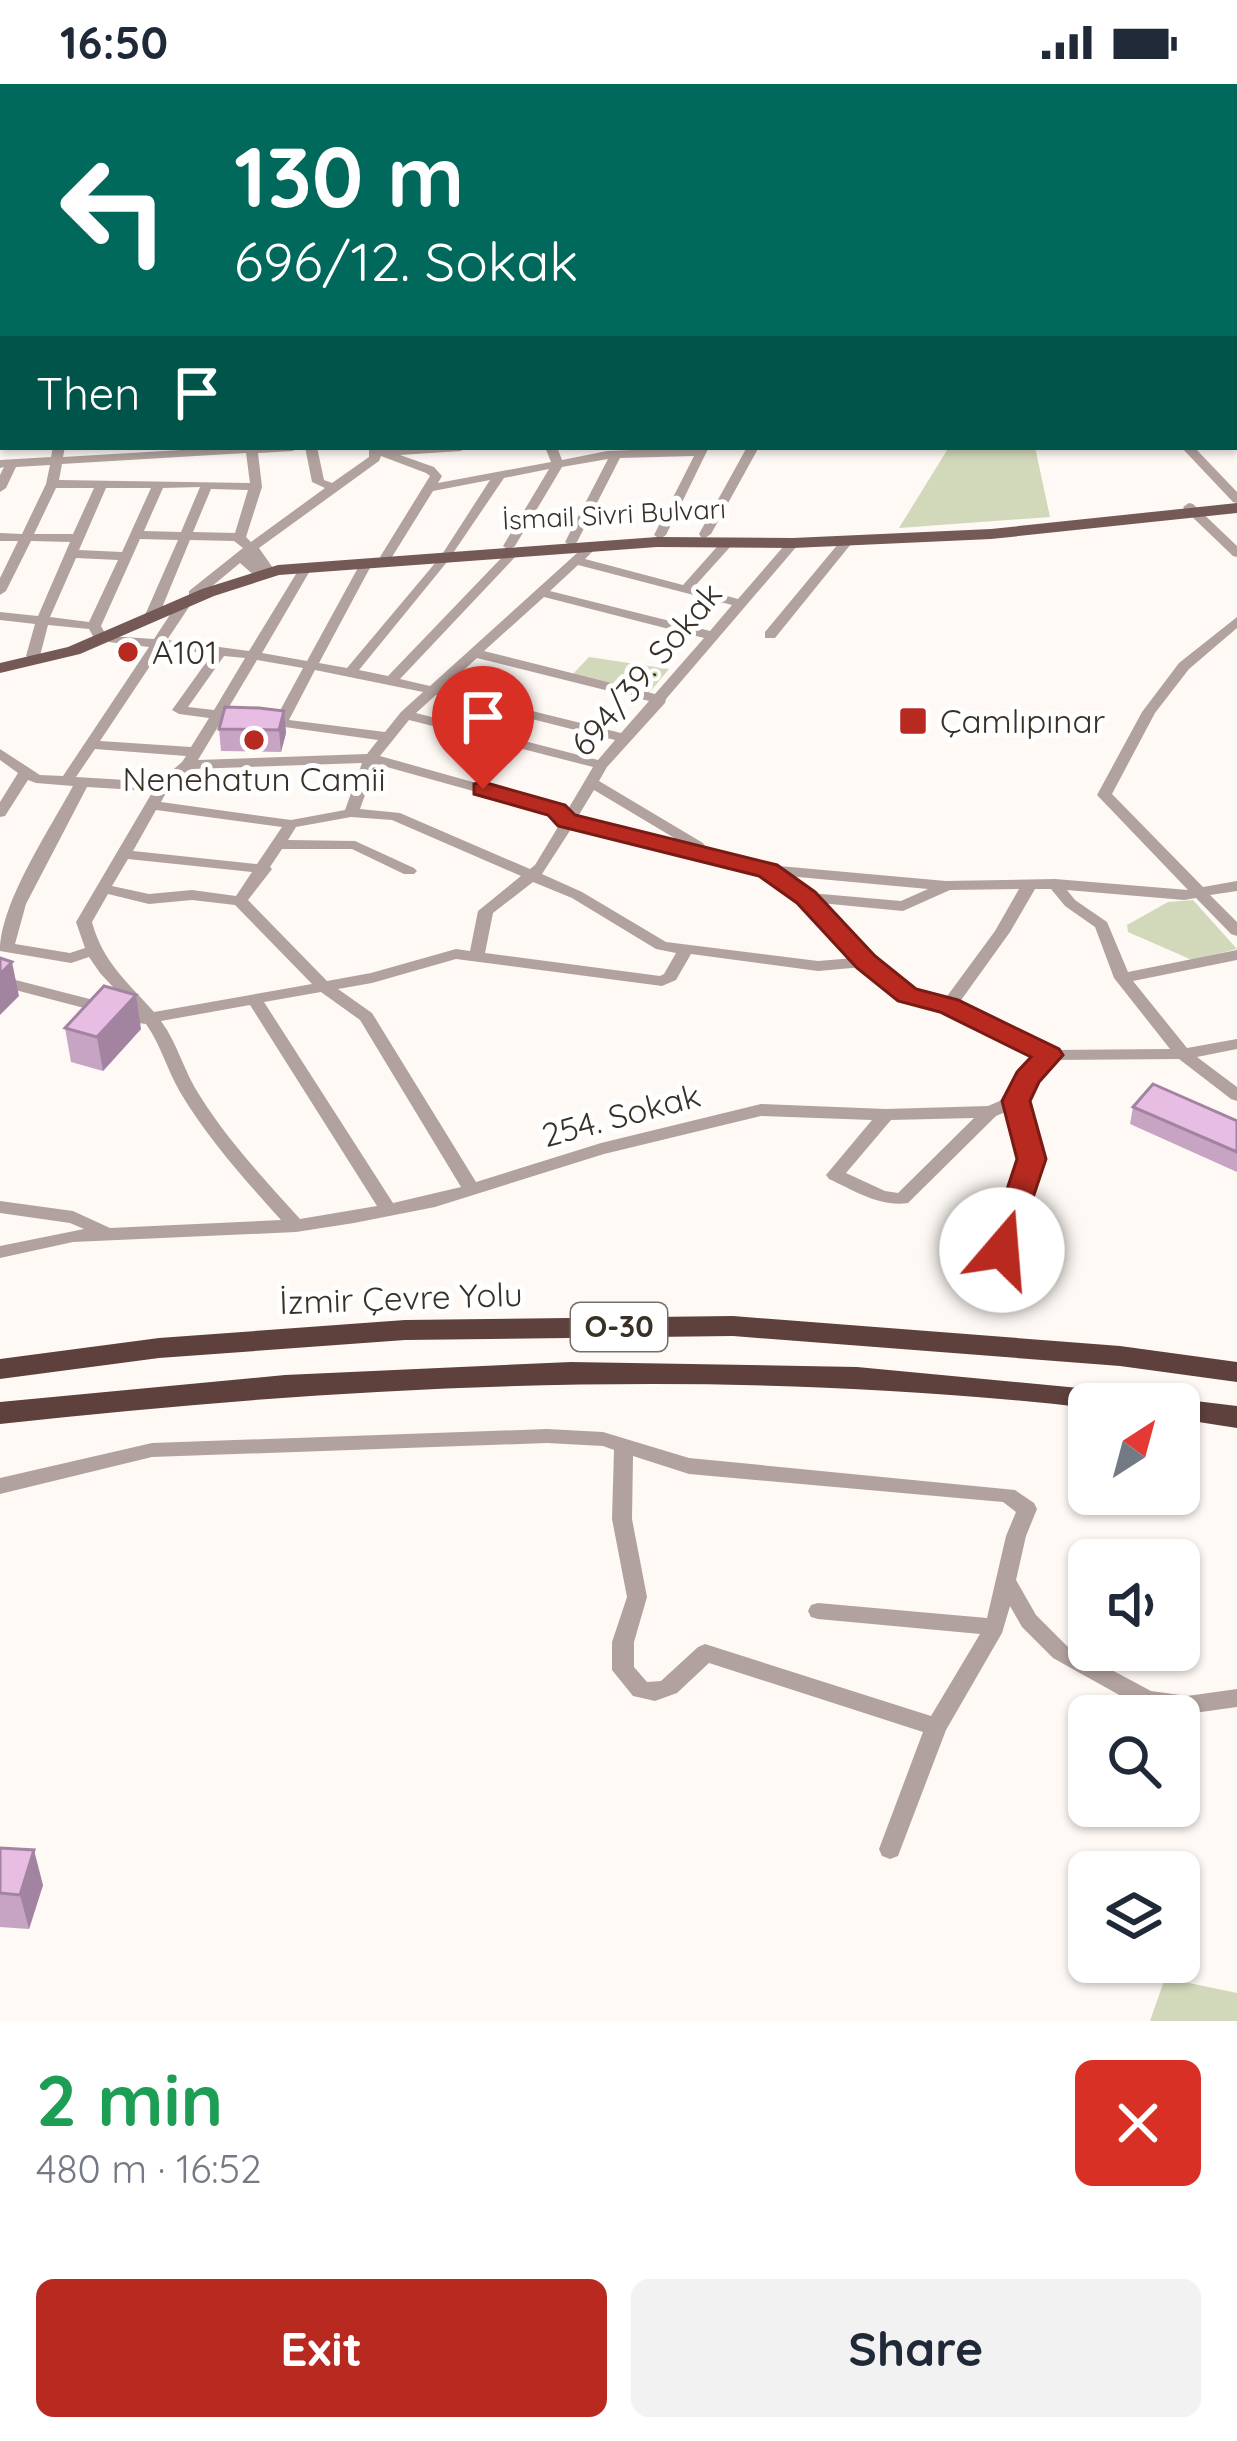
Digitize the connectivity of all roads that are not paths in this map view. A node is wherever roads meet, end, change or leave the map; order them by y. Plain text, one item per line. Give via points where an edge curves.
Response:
1 (194, 450) edge
2 (251, 450) edge
3 (312, 450) edge
4 (551, 450) edge
5 (689, 450) edge
6 (703, 450) edge
7 (751, 450) edge
8 (1190, 450) edge
9 (377, 451) edge
10 (130, 452) edge
11 (57, 454) edge
12 (616, 455) junction
13 (558, 464) junction
14 (6, 465) edge
15 (499, 476) junction
16 (52, 484) junction
17 (159, 484) junction
18 (203, 484) junction
19 (101, 485) junction
20 (256, 487) junction
21 (333, 487) junction
22 (0, 488) edge
23 (430, 488) junction
24 (1237, 502) edge
25 (1193, 511) junction
26 (706, 534) junction
27 (134, 535) junction
28 (660, 535) junction
29 (186, 536) junction
30 (0, 537) edge
31 (27, 537) junction
32 (846, 537) junction
33 (78, 538) junction
34 (246, 542) junction
35 (571, 542) junction
36 (727, 543) junction
37 (793, 543) junction
38 (591, 548) junction
39 (511, 550) junction
40 (1237, 553) edge
41 (72, 554) junction
42 (125, 556) junction
43 (445, 556) junction
44 (386, 557) junction
45 (577, 561) junction
46 (366, 564) junction
47 (305, 569) junction
48 (259, 571) junction
49 (686, 589) junction
50 (0, 591) edge
51 (544, 593) junction
52 (188, 601) junction
53 (739, 603) junction
54 (152, 615) junction
55 (0, 616) edge
56 (42, 621) junction
57 (1237, 621) edge
58 (103, 633) junction
59 (710, 635) junction
60 (770, 635) dead end
61 (1218, 640) junction
62 (159, 642) junction
63 (1237, 645) edge
64 (221, 650) junction
65 (474, 653) junction
66 (257, 655) junction
67 (33, 656) junction
68 (313, 662) junction
69 (7, 667) edge
70 (352, 670) junction
71 (393, 679) junction
72 (433, 687) junction
73 (660, 700) junction
74 (218, 715) junction
75 (406, 715) junction
76 (239, 718) edge
77 (259, 720) edge
78 (280, 723) junction
79 (389, 737) junction
80 (623, 738) junction
81 (91, 745) junction
82 (0, 753) edge
83 (371, 758) junction
84 (192, 759) junction
85 (601, 765) junction
86 (26, 772) junction
87 (591, 782) junction
88 (74, 783) junction
89 (162, 787) junction
90 (152, 805) junction
91 (0, 813) edge
92 (351, 813) junction
93 (566, 820) junction
94 (291, 824) junction
95 (279, 844) junction
96 (123, 854) junction
97 (716, 857) junction
98 (264, 869) junction
99 (768, 870) junction
100 (409, 871) dead end
101 (531, 876) junction
102 (1030, 884) junction
103 (1055, 884) junction
104 (946, 886) junction
105 (1237, 886) edge
106 (104, 889) junction
107 (1201, 895) junction
108 (806, 897) junction
109 (240, 901) junction
110 (1237, 931) edge
111 (3, 946) edge
112 (686, 949) junction
113 (89, 952) junction
114 (477, 954) junction
115 (1237, 955) edge
116 (866, 962) junction
117 (1122, 978) junction
118 (0, 981) edge
119 (322, 985) junction
120 (255, 1001) junction
121 (949, 1006) junction
122 (152, 1021) junction
123 (1237, 1044) edge
124 (1184, 1054) junction
125 (1049, 1055) junction
126 (1237, 1095) edge
127 (1016, 1101) junction
128 (990, 1112) junction
129 (886, 1115) junction
130 (472, 1190) junction
131 (0, 1208) edge
132 (388, 1210) junction
133 (296, 1226) junction
134 (110, 1234) junction
135 (1002, 1250) dead end
136 (0, 1252) edge
137 (0, 1369) edge
138 (1237, 1372) edge
139 (1068, 1394) edge
140 (1200, 1412) edge
141 (0, 1413) edge
142 (1237, 1417) edge
143 (624, 1444) junction
144 (0, 1486) edge
145 (1008, 1584) junction
146 (818, 1611) dead end
147 (995, 1627) junction
148 (1237, 1697) edge
149 (936, 1727) junction
150 (890, 1849) dead end

1 - 10 street
1 - 18 street
2 - 20 street
3 - 21 street via 318,482
4 - 13 street
5 - 12 street
6 - 28 street
7 - 26 street
8 - 24 street
9 - 21 street
9 - 23 street via 433,471
10 - 11 street
11 - 14 street
11 - 16 street
12 - 13 street
12 - 35 street
13 - 15 street
13 - 39 street
14 - 22 street
15 - 23 street
15 - 43 street
16 - 19 street
16 - 31 street
17 - 18 street
17 - 19 street
17 - 27 street
18 - 20 street
18 - 29 street
19 - 33 street
20 - 34 street
21 - 34 street
23 - 44 street
24 - 25 main road, İsmail Sivri Bulvarı
25 - 32 main road, İsmail Sivri Bulvarı via 991,534
25 - 40 street
26 - 28 main road, İsmail Sivri Bulvarı
26 - 32 main road, İsmail Sivri Bulvarı
27 - 29 street
27 - 42 street
28 - 35 main road, İsmail Sivri Bulvarı
29 - 34 street
29 - 54 street
30 - 31 street
31 - 33 street
31 - 50 street
32 - 37 main road, İsmail Sivri Bulvarı
32 - 60 street
33 - 41 street
34 - 48 street via 245,562
34 - 52 street
35 - 39 main road, İsmail Sivri Bulvarı
36 - 37 main road, İsmail Sivri Bulvarı
36 - 38 main road, İsmail Sivri Bulvarı
36 - 49 street
37 - 53 street, 694/39. Sokak
38 - 39 main road, İsmail Sivri Bulvarı
38 - 45 street
39 - 43 main road, İsmail Sivri Bulvarı
39 - 71 street
41 - 42 street
41 - 56 street
42 - 58 street
43 - 44 main road, İsmail Sivri Bulvarı
43 - 46 main road, İsmail Sivri Bulvarı
43 - 70 street
44 - 48 main road, İsmail Sivri Bulvarı
45 - 49 street
45 - 51 street
46 - 47 main road, İsmail Sivri Bulvarı
46 - 68 street
47 - 48 main road, İsmail Sivri Bulvarı
47 - 66 street
48 - 52 main road, İsmail Sivri Bulvarı
49 - 53 street
51 - 59 street
51 - 65 street
52 - 54 main road, İsmail Sivri Bulvarı
52 - 58 main road, İsmail Sivri Bulvarı
52 - 62 street
53 - 59 street, 694/39. Sokak
54 - 58 main road, İsmail Sivri Bulvarı
55 - 56 street
56 - 58 street
56 - 67 street
57 - 61 street
58 - 62 street
58 - 67 main road, İsmail Sivri Bulvarı
58 - 69 main road, İsmail Sivri Bulvarı
59 - 73 street, 694/39. Sokak
61 - 63 street
61 - 107 street via 1184,666 1149,712 1104,795
62 - 64 street
62 - 81 street
64 - 66 street
64 - 74 street via 179,710
65 - 72 street
65 - 73 street
66 - 68 street
66 - 74 street
67 - 69 main road, İsmail Sivri Bulvarı
68 - 70 street
68 - 78 street
70 - 71 street
71 - 72 street
72 - 75 street
72 - 80 street
73 - 80 street, 694/39. Sokak
74 - 76 street
74 - 84 street
75 - 79 street
75 - 85 street
77 - 78 street
78 - 79 street
79 - 83 street
80 - 85 street, 694/39. Sokak
81 - 84 street
81 - 88 street
82 - 86 street
83 - 84 street
83 - 92 street
83 - 93 street via 557,810
84 - 89 street
85 - 87 street, 694/39. Sokak
86 - 88 street
86 - 91 street
87 - 93 street, 694/39. Sokak
87 - 97 street
88 - 89 street
88 - 111 street
89 - 90 street
90 - 94 street
90 - 96 street
92 - 94 street
92 - 101 street via 395,816
93 - 97 street
93 - 101 street, 694/39. Sokak
94 - 95 street
95 - 98 street
95 - 100 street via 355,845
96 - 98 street
96 - 106 street
97 - 99 street
98 - 109 street
99 - 104 street
99 - 108 street
101 - 112 street via 662,946
101 - 114 street, 694/39. Sokak via 486,910
102 - 103 street
102 - 104 street
102 - 121 street
103 - 107 street
103 - 117 street via 1102,925
104 - 108 street via 903,906
105 - 107 street
106 - 109 street via 149,899
106 - 113 street via 84,922
107 - 110 street
108 - 116 street
109 - 119 street
111 - 113 street via 71,958
112 - 114 street via 662,980
112 - 116 street via 818,966
113 - 122 street
114 - 119 street
115 - 117 street
116 - 121 street via 907,995
117 - 124 street
118 - 122 street
119 - 120 street
119 - 130 street via 366,1017
120 - 122 street
120 - 132 street
121 - 125 street
122 - 133 street via 242,1165
123 - 124 street
124 - 125 street
124 - 126 street
125 - 127 street
127 - 128 street, 254. Sokak
127 - 135 street via 1032,1159
128 - 129 street, 254. Sokak
128 - 129 street via 902,1198 836,1175
129 - 130 street, 254. Sokak via 761,1110
130 - 132 street, 254. Sokak
131 - 134 street via 73,1217
132 - 133 street, 254. Sokak
133 - 134 street, 254. Sokak
134 - 136 street, 254. Sokak
137 - 138 highway, İzmir Çevre Yolu / O-30 via 405,1330 733,1326
139 - 141 highway, O-30 via 710,1370 423,1375 199,1389
140 - 142 highway
143 - 144 street via 547,1436 152,1450
143 - 145 street via 689,1466 1009,1495 1027,1509
143 - 149 street via 622,1519 637,1597 623,1642 629,1681 640,1690 669,1687 705,1653
145 - 147 street
145 - 148 street via 1060,1652 1147,1700 1187,1705
146 - 147 street
147 - 149 street
149 - 150 street

